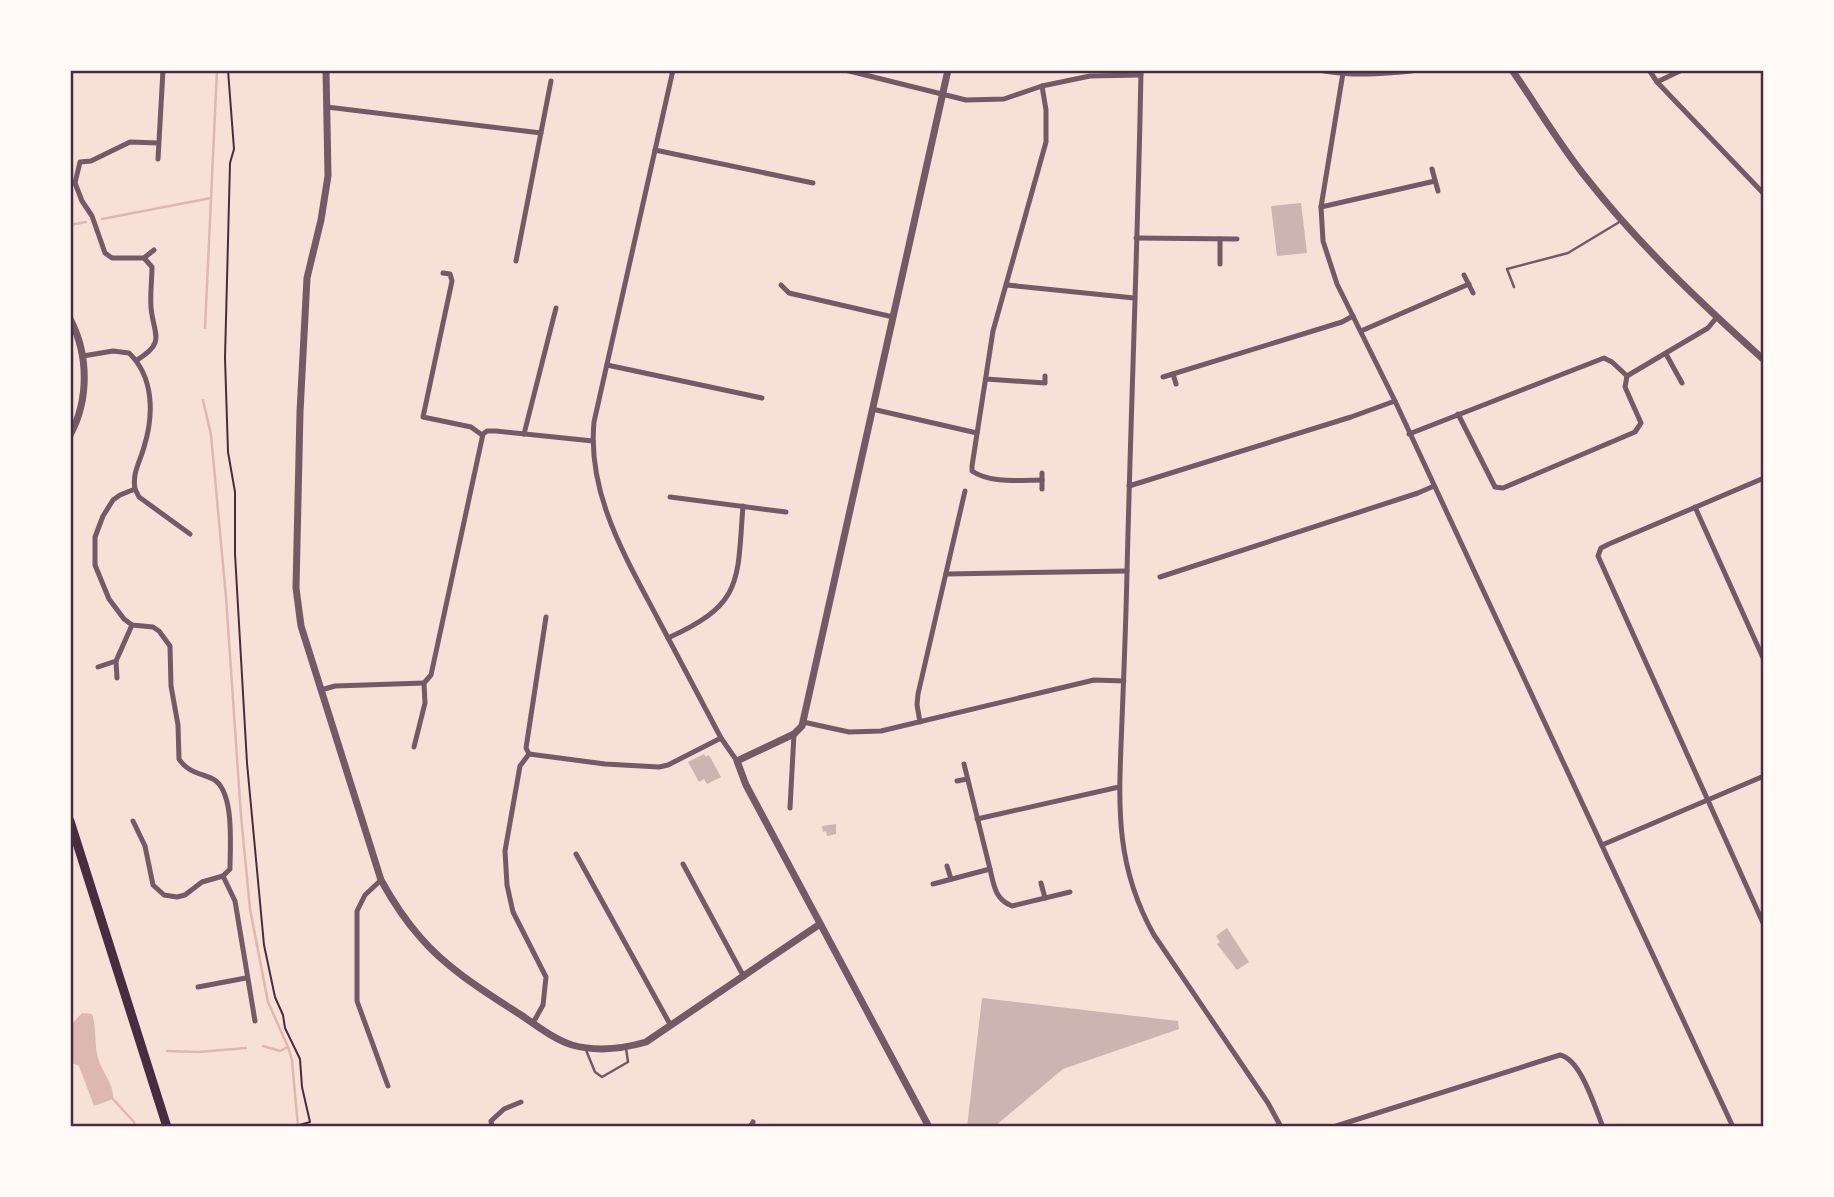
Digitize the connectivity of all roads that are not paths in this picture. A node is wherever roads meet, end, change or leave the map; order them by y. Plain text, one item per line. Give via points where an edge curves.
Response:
1 (163, 70) edge
2 (327, 70) edge
3 (673, 70) edge
4 (845, 70) edge
5 (948, 70) edge
6 (1324, 70) edge
7 (1411, 70) edge
8 (1512, 70) edge
9 (1648, 70) edge
10 (1682, 70) edge
11 (1141, 73) edge
12 (1343, 73) junction
13 (551, 81) dead end
14 (1657, 82) junction
15 (1042, 86) junction
16 (943, 93) junction
17 (327, 107) junction
18 (541, 133) junction
19 (158, 143) junction
20 (655, 150) junction
21 (70, 157) edge
22 (158, 159) dead end
23 (80, 162) junction
24 (1432, 169) dead end
25 (1434, 181) junction
26 (813, 183) dead end
27 (1438, 191) dead end
28 (1764, 194) edge
29 (1321, 207) junction
30 (1622, 221) junction
31 (1136, 239) junction
32 (1220, 239) junction
33 (1237, 239) dead end
34 (154, 250) dead end
35 (144, 258) junction
36 (516, 261) dead end
37 (1220, 264) dead end
38 (443, 273) dead end
39 (1464, 275) dead end
40 (1469, 284) junction
41 (781, 285) dead end
42 (1007, 285) junction
43 (1514, 286) dead end
44 (1473, 293) dead end
45 (1134, 298) junction
46 (556, 308) dead end
47 (1353, 316) junction
48 (893, 317) junction
49 (1717, 317) junction
50 (70, 319) edge
51 (1361, 331) junction
52 (1666, 354) junction
53 (83, 356) junction
54 (137, 360) junction
55 (1764, 360) edge
56 (607, 365) junction
57 (1173, 374) junction
58 (1627, 376) junction
59 (1163, 377) dead end
60 (986, 379) junction
61 (1045, 383) dead end
62 (1682, 383) dead end
63 (1176, 384) dead end
64 (762, 398) dead end
65 (1395, 401) junction
66 (872, 409) junction
67 (1458, 414) junction
68 (71, 433) edge
69 (977, 433) junction
70 (524, 434) junction
71 (1409, 434) junction
72 (482, 435) junction
73 (593, 441) junction
74 (1764, 478) edge
75 (1129, 486) junction
76 (1434, 486) junction
77 (135, 489) junction
78 (1042, 489) dead end
79 (965, 491) dead end
80 (670, 497) dead end
81 (743, 506) junction
82 (1695, 507) junction
83 (786, 512) dead end
84 (190, 534) dead end
85 (1127, 571) junction
86 (946, 574) junction
87 (1160, 577) dead end
88 (546, 617) dead end
89 (132, 625) junction
90 (668, 638) junction
91 (1764, 660) edge
92 (116, 661) junction
93 (98, 667) dead end
94 (117, 678) dead end
95 (1124, 681) junction
96 (424, 683) junction
97 (321, 690) junction
98 (803, 722) junction
99 (920, 722) junction
100 (794, 734) junction
101 (721, 738) junction
102 (414, 747) dead end
103 (529, 754) junction
104 (737, 761) junction
105 (964, 764) dead end
106 (1764, 776) edge
107 (967, 779) junction
108 (957, 781) dead end
109 (1119, 787) junction
110 (1708, 800) junction
111 (790, 808) dead end
112 (977, 819) junction
113 (70, 821) edge
114 (133, 821) dead end
115 (1602, 845) junction
116 (576, 854) dead end
117 (683, 864) dead end
118 (947, 866) dead end
119 (990, 869) junction
120 (223, 876) junction
121 (951, 879) junction
122 (381, 880) junction
123 (1041, 883) dead end
124 (933, 884) dead end
125 (1070, 892) dead end
126 (1045, 898) junction
127 (820, 924) junction
128 (1764, 925) edge
129 (744, 977) junction
130 (246, 978) junction
131 (198, 987) dead end
132 (255, 1021) dead end
133 (533, 1023) junction
134 (671, 1026) junction
135 (585, 1048) junction
136 (626, 1048) junction
137 (388, 1086) dead end
138 (521, 1102) dead end
139 (167, 1127) edge
140 (492, 1127) edge
141 (929, 1127) edge
142 (1281, 1127) edge
143 (1333, 1127) edge
144 (1603, 1127) edge
145 (1732, 1127) edge

1 - 19 street
2 - 17 street
3 - 20 street
4 - 16 street
5 - 16 street
6 - 12 street
7 - 12 street
8 - 30 street via 1587,179
9 - 14 street
10 - 14 street
11 - 15 street via 1090,76
11 - 31 street
12 - 29 street
13 - 18 street
14 - 28 street
15 - 16 street via 1004,99 966,100
15 - 42 street via 1046,142
16 - 48 street
17 - 18 street
17 - 97 street via 328,176 307,278 296,588 301,626
18 - 36 street
19 - 22 street
19 - 23 street via 130,142
20 - 26 street
20 - 56 street
21 - 23 street
23 - 35 street via 75,183 105,253 113,258
24 - 25 street
25 - 27 street
25 - 29 street
29 - 47 street via 1323,242
30 - 43 lane via 1568,253 1507,269
30 - 49 street
31 - 32 street
31 - 45 street
32 - 33 street
32 - 37 street
34 - 35 street
35 - 54 street via 152,267 151,311 158,334 152,350
38 - 72 street via 450,274 452,281 423,417 471,427
39 - 40 street
40 - 44 street
40 - 51 street
41 - 48 street via 789,293
42 - 45 street
42 - 60 street via 993,331
45 - 75 street
46 - 70 street
47 - 51 street
47 - 57 street
48 - 66 street
49 - 52 street via 1708,328
49 - 55 street
50 - 53 street
51 - 65 street
52 - 58 street
52 - 62 street
53 - 54 street via 130,352
53 - 68 street via 84,388
54 - 77 street via 151,408
56 - 64 street
56 - 73 street
57 - 59 street
57 - 63 street
58 - 67 street via 1604,358
58 - 67 street via 1625,387 1641,424 1635,432 1503,488 1495,487
60 - 61 street
60 - 69 street
65 - 71 street
65 - 75 street
66 - 69 street
66 - 98 street
67 - 71 street
69 - 78 street via 972,471 1001,479 1042,477
70 - 72 street via 491,431
70 - 73 street
71 - 76 street
72 - 96 street via 431,675
73 - 90 street via 611,526
74 - 82 street
75 - 85 street
76 - 87 street
76 - 115 street
77 - 84 street via 139,497
77 - 89 street via 113,500 99,527 94,552 103,588
79 - 86 street
80 - 81 street
81 - 83 street
81 - 90 street via 732,589 714,613
82 - 91 street
82 - 110 street via 1608,544 1598,556
85 - 86 street
85 - 95 street
86 - 99 street via 918,694
88 - 103 street via 526,748
89 - 92 street
89 - 120 street via 153,627 170,646 182,764 225,790 230,869
90 - 101 street
92 - 93 street
92 - 94 street
95 - 99 street via 1094,680
95 - 109 street
96 - 97 street
96 - 102 street via 425,703
97 - 122 street
98 - 99 street via 863,733
98 - 100 street
100 - 104 street
100 - 111 street
101 - 103 street via 659,767
101 - 104 street
103 - 133 street via 520,766 505,851 513,912 546,977 543,1005
104 - 127 street
105 - 107 street
106 - 110 street
107 - 108 street
107 - 112 street
109 - 112 street
109 - 142 street via 1121,839 1142,915
110 - 115 street
110 - 128 street
112 - 119 street
113 - 139 main road
114 - 120 street via 145,846 153,884 164,895 185,895 202,882
115 - 145 street
116 - 134 street
117 - 129 street
118 - 121 street
119 - 121 street
119 - 126 street via 997,895 1008,904
120 - 130 street via 235,901
121 - 124 street
122 - 133 street via 398,909 436,954
122 - 137 street via 357,911 357,1001
123 - 126 street
125 - 126 street
127 - 129 street
127 - 141 street
129 - 134 street
130 - 131 street
130 - 132 street
133 - 135 street
134 - 136 street
135 - 136 street
135 - 136 lane via 595,1072 602,1077 628,1062
138 - 140 street via 504,1109 491,1121
143 - 144 street via 1560,1055 1575,1064

